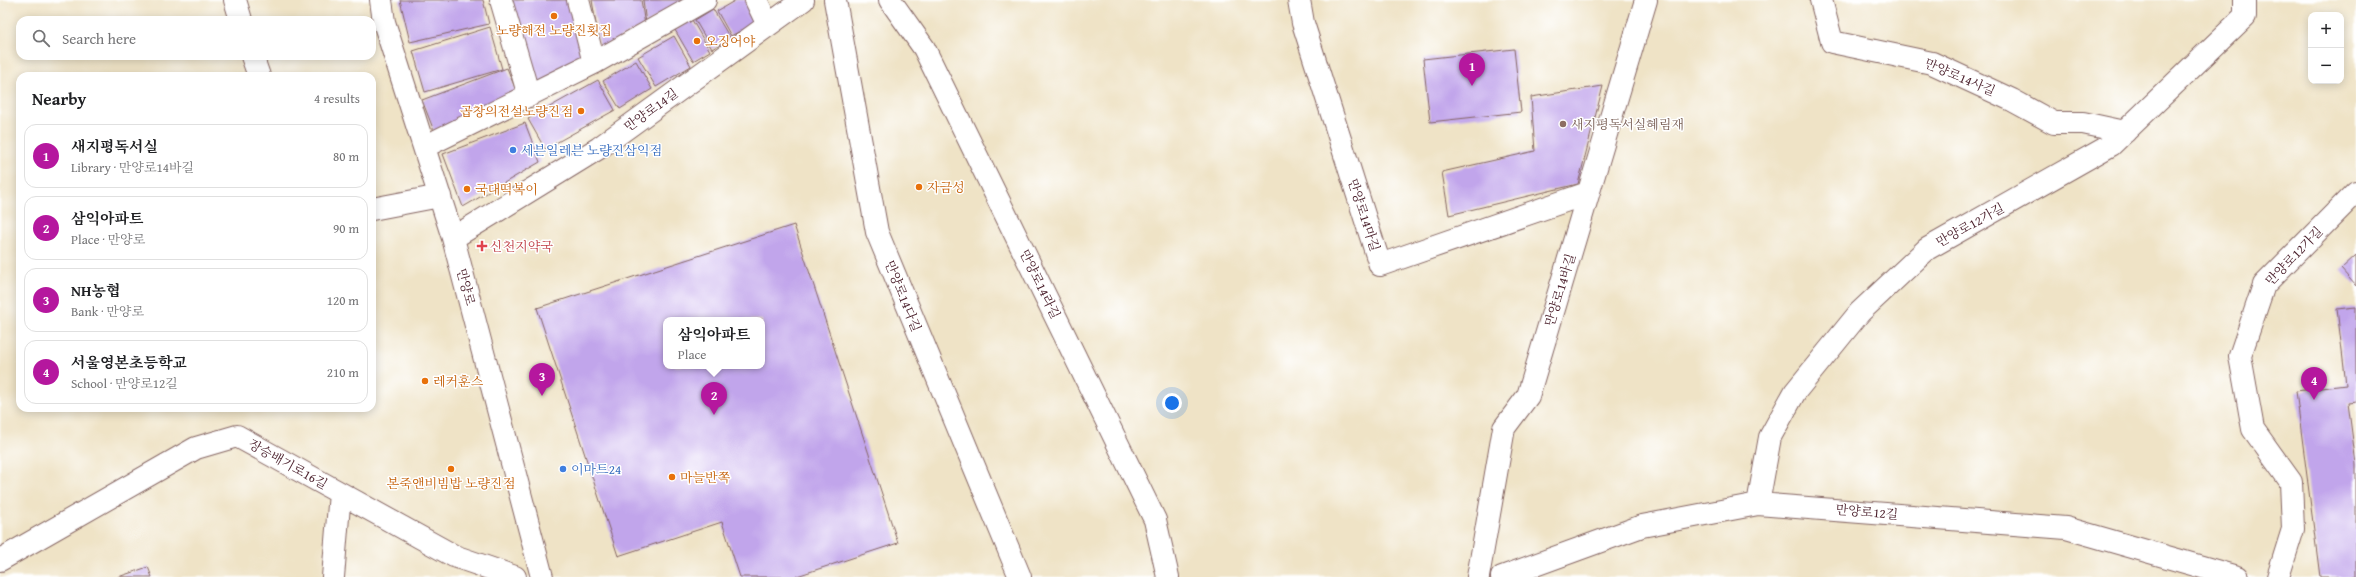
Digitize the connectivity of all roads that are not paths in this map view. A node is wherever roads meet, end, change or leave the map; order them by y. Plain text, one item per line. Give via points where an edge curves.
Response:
1 (235, 0) edge
2 (381, 0) edge
3 (501, 0) edge
4 (578, 0) edge
5 (705, 0) edge
6 (756, 0) edge
7 (803, 0) edge
8 (835, 0) edge
9 (890, 0) edge
10 (1299, 0) edge
11 (1646, 0) edge
12 (1821, 0) edge
13 (2245, 0) edge
14 (240, 16) edge
15 (768, 25) junction
16 (253, 60) edge
17 (594, 63) junction
18 (257, 72) edge
19 (529, 96) junction
20 (2125, 132) junction
21 (424, 147) junction
22 (2356, 192) edge
23 (1588, 193) junction
24 (440, 196) junction
25 (376, 208) edge
26 (453, 238) junction
27 (340, 493) junction
28 (1758, 504) junction
29 (0, 560) edge
30 (333, 577) edge
31 (515, 577) edge
32 (542, 577) edge
33 (1020, 577) edge
34 (1168, 577) edge
35 (1478, 577) edge
36 (1502, 577) edge
37 (2237, 577) edge
38 (2278, 577) edge

1 - 14 street
2 - 21 street, 만양로 via 384,22
3 - 19 street
4 - 17 street
5 - 17 street
6 - 15 street
7 - 15 street, 만양로14길
8 - 33 street, 만양로14다길 via 877,232
9 - 34 street, 만양로14라길 via 924,48 1155,520
10 - 23 street, 만양로14마길 via 1303,23 1380,265
11 - 23 street, 만양로14바길
12 - 20 street, 만양로14사길 via 1832,42 1932,63 2012,100 2054,123 2083,123
13 - 20 street, 만양로12가길 via 2245,16
15 - 26 street, 만양로14길 via 599,148
16 - 18 street
17 - 19 street
19 - 21 street
20 - 28 street, 만양로12가길 via 2111,145 1927,249 1860,312 1795,392 1770,437
21 - 24 street, 만양로
22 - 38 street, 만양로12가길 via 2264,285 2240,356 2253,429 2291,482 2293,529
23 - 35 street, 만양로14바길 via 1528,396 1504,428
24 - 25 street
24 - 26 street, 만양로
26 - 32 street, 만양로
27 - 29 street, 장승배기로16길 via 237,436 196,448
27 - 30 street
27 - 31 street, 장승배기로16길 via 454,556
28 - 36 street, 만양로12길 via 1642,526
28 - 37 street, 만양로12길 via 2066,528

